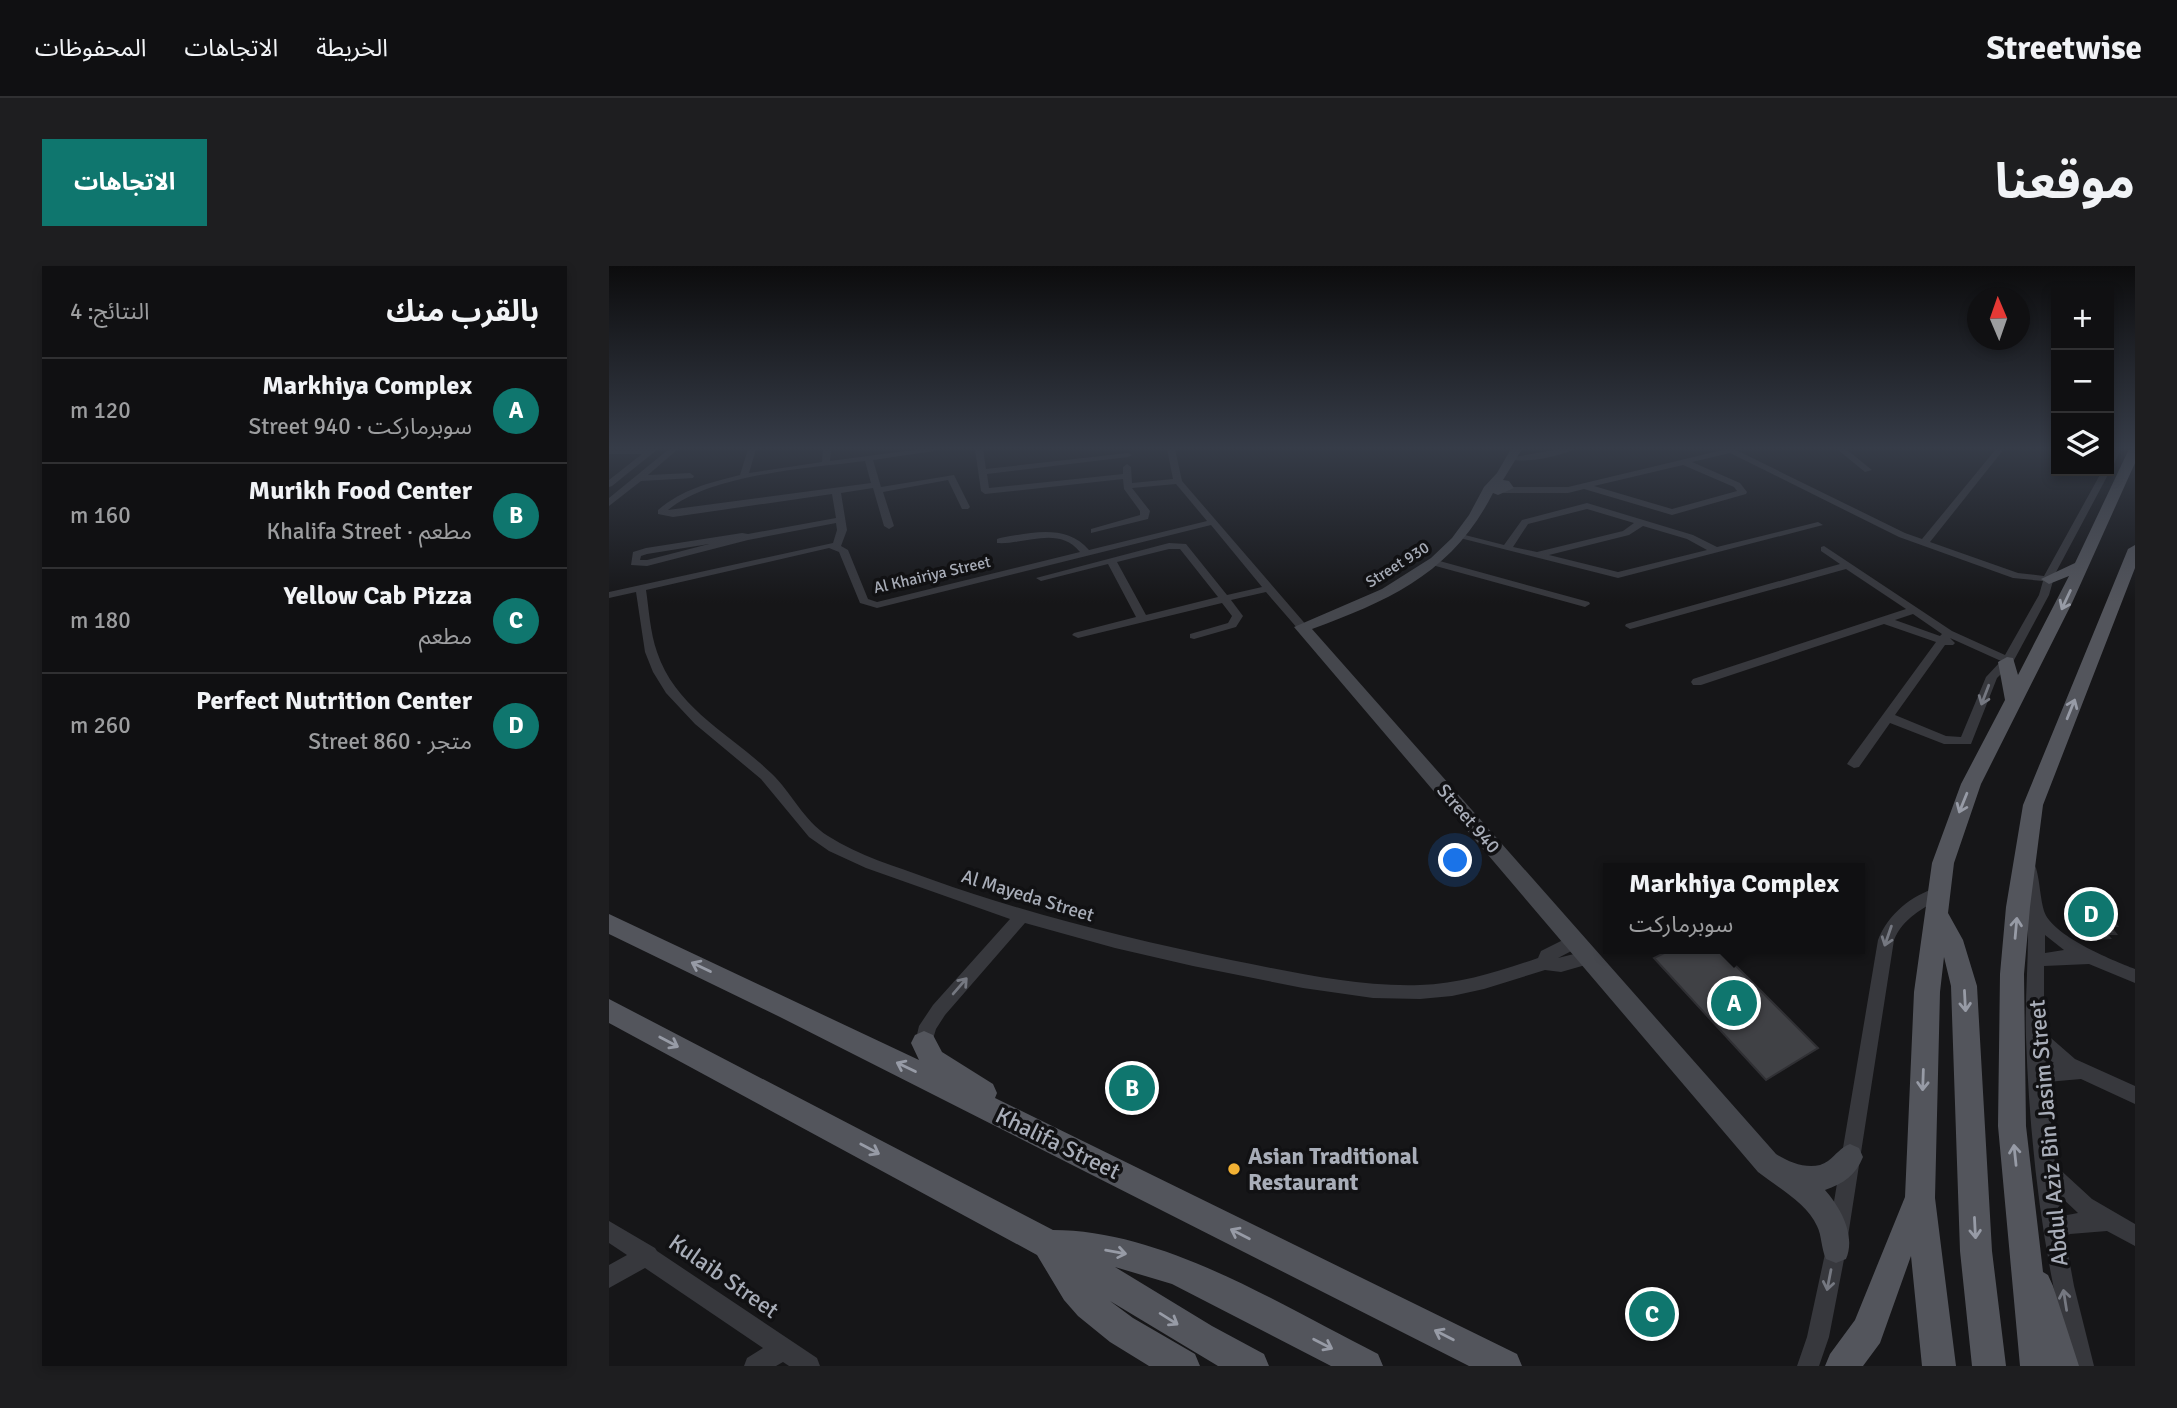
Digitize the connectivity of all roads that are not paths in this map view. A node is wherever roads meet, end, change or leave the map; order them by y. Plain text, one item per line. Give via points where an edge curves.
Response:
1 (674, 500) edge
2 (770, 500) edge
3 (837, 500) edge
4 (881, 500) edge
5 (962, 500) edge
6 (1136, 500) edge
7 (1195, 500) edge
8 (1488, 500) edge
9 (1578, 500) edge
10 (1633, 500) edge
11 (1713, 500) edge
12 (1834, 500) edge
13 (1958, 500) edge
14 (2091, 500) edge
15 (2113, 500) edge
16 (1587, 506) junction
17 (965, 507) dead end
18 (840, 520) junction
19 (1213, 522) junction
20 (1641, 523) junction
21 (1818, 525) dead end
22 (889, 526) dead end
23 (1004, 526) dead end
24 (1094, 531) dead end
25 (748, 537) junction
26 (1461, 537) junction
27 (1014, 539) junction
28 (1000, 541) dead end
29 (1924, 543) junction
30 (837, 545) junction
31 (1507, 548) junction
32 (1824, 549) dead end
33 (2135, 549) edge
34 (1715, 550) junction
35 (1087, 554) junction
36 (1537, 555) junction
37 (1111, 561) junction
38 (1436, 563) junction
39 (1848, 565) junction
40 (2081, 566) junction
41 (2128, 575) edge
42 (1041, 578) dead end
43 (2046, 587) junction
44 (641, 588) junction
45 (1269, 588) junction
46 (609, 595) edge
47 (1226, 600) junction
48 (1585, 604) dead end
49 (1915, 610) junction
50 (1143, 620) junction
51 (1884, 620) junction
52 (1630, 626) dead end
53 (1302, 627) junction
54 (1078, 635) dead end
55 (1194, 636) dead end
56 (1945, 637) junction
57 (2007, 661) junction
58 (1697, 682) dead end
59 (2013, 698) junction
60 (1888, 717) junction
61 (1854, 764) dead end
62 (2025, 856) junction
63 (1937, 904) junction
64 (2036, 915) junction
65 (1021, 917) junction
66 (609, 923) edge
67 (1575, 941) junction
68 (1590, 957) junction
69 (2093, 960) junction
70 (2035, 961) junction
71 (1545, 963) junction
72 (2135, 976) edge
73 (609, 1010) edge
74 (2035, 1037) junction
75 (924, 1043) joint
76 (2083, 1073) junction
77 (2038, 1075) junction
78 (2135, 1096) edge
79 (1077, 1152) junction
80 (1850, 1157) junction
81 (2047, 1171) junction
82 (1787, 1177) junction
83 (1920, 1198) junction
84 (2106, 1221) junction
85 (2022, 1223) junction
86 (609, 1231) edge
87 (2054, 1232) junction
88 (2135, 1236) edge
89 (1048, 1244) junction
90 (1836, 1249) junction
91 (649, 1255) junction
92 (609, 1277) edge
93 (783, 1349) junction
94 (755, 1366) edge
95 (809, 1366) edge
96 (1183, 1366) edge
97 (1252, 1366) edge
98 (1366, 1366) edge
99 (1505, 1366) edge
100 (1808, 1366) edge
101 (1842, 1366) edge
102 (1939, 1366) edge
103 (1989, 1366) edge
104 (2037, 1366) edge
105 (2063, 1366) edge
106 (2083, 1366) edge

1 - 2 street via 661,512
3 - 18 street
4 - 22 street
5 - 17 street
6 - 24 street via 1145,517
7 - 19 street, Street 940
8 - 26 street, Street 930
9 - 16 street
10 - 11 street via 1672,512
12 - 29 street
13 - 29 street
14 - 43 street
15 - 40 main road
16 - 20 street
16 - 31 street via 1525,522
18 - 25 street
18 - 30 street
19 - 35 street, Al Khairiya Street
19 - 45 street, Street 940
20 - 34 street via 1690,537
20 - 36 street via 1626,533
21 - 34 street
23 - 27 street
25 - 25 street via 647,563 635,563 636,554 646,551
26 - 31 street
26 - 38 street, Street 930
27 - 28 street
27 - 35 street via 1050,534 1067,537 1076,540
29 - 43 street
30 - 35 street, Al Khairiya Street via 864,601 871,605
30 - 44 street
31 - 36 street
32 - 39 street
33 - 41 main road, Abdul Aziz Bin Jasim Street
34 - 36 street via 1618,575
37 - 42 street
37 - 47 street via 1183,546
37 - 50 street
38 - 48 street
38 - 53 street, Street 930 via 1386,594
39 - 49 street
39 - 52 street
40 - 43 main road
40 -> 59 main road
62 -> 41 main road, Abdul Aziz Bin Jasim Street via 2033,805
43 - 57 street
44 - 46 street
44 - 65 street, Al Mayeda Street via 651,652 672,695 765,774 814,834 873,864
45 - 47 street
45 - 53 street, Street 940
47 - 50 street
47 - 55 street via 1238,616 1235,623
49 - 51 street
49 - 56 street
50 - 54 street
51 - 56 street
51 - 58 street
53 - 67 street, Street 940
56 - 57 street
56 - 60 street
57 - 59 main road
57 -> 60 street via 1992,677 1966,741 1944,740
59 -> 63 main road via 1958,815 1943,863
60 - 61 street
62 - 64 street, Abdul Aziz Bin Jasim Street
85 -> 62 main road, Abdul Aziz Bin Jasim Street via 2012,1126 2012,999
63 -> 80 street via 1898,917 1890,926
63 -> 83 main road via 1927,992
63 -> 103 main road via 1964,986 1976,1251
64 - 69 street via 2059,940
64 - 70 street, Abdul Aziz Bin Jasim Street
65 - 71 street, Al Mayeda Street via 1199,961 1368,991 1452,990
75 -> 65 street via 939,1010
79 -> 66 main road, Khalifa Street
67 - 68 street, Street 940
67 - 71 street, Al Mayeda Street via 1547,956
68 - 71 street, Al Mayeda Street via 1561,965
68 - 82 street, Street 940 via 1767,1163
69 - 70 street via 2062,957
69 - 72 street
70 - 74 street, Abdul Aziz Bin Jasim Street
73 -> 89 main road
74 - 76 street
74 - 77 street, Abdul Aziz Bin Jasim Street
75 - 79 main road via 933,1061
76 - 77 street via 2058,1070
76 - 78 street
77 - 81 street, Abdul Aziz Bin Jasim Street
99 -> 79 main road, Khalifa Street
80 - 82 street via 1829,1178
80 - 90 street
81 - 84 street
81 - 87 street, Abdul Aziz Bin Jasim Street
82 - 90 street, Street 940 via 1822,1210 1832,1225
83 - 101 main road via 1868,1331
83 - 102 main road
84 - 87 street via 2068,1224
84 - 88 street
85 - 104 main road, Abdul Aziz Bin Jasim Street
85 - 105 main road
86 - 91 street, Kulaib Street
106 -> 87 street, Abdul Aziz Bin Jasim Street via 2066,1312
89 - 96 main road via 1081,1297 1104,1318
89 -> 97 main road
89 -> 98 main road via 1112,1251 1177,1270
90 -> 100 street
91 - 92 street
91 - 93 street, Kulaib Street
93 - 94 street
93 - 95 street, Kulaib Street

